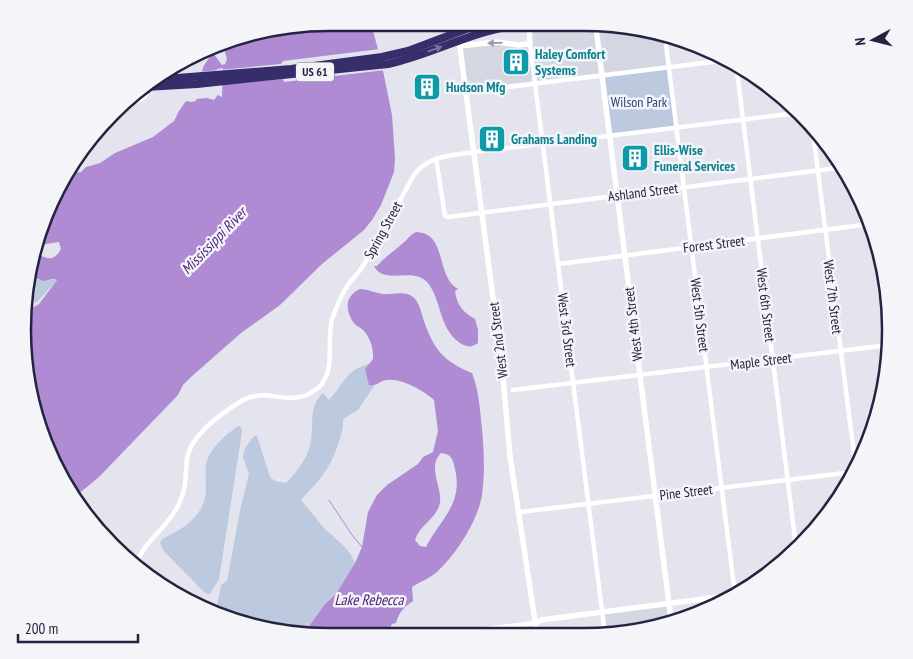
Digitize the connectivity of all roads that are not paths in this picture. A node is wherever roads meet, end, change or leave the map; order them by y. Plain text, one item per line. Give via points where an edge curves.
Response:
1 (458, 31) edge
2 (473, 31) edge
3 (474, 31) edge
4 (529, 31) edge
5 (596, 32) edge
6 (666, 43) edge
7 (530, 44) junction
8 (460, 46) junction
9 (715, 62) edge
10 (669, 68) junction
11 (737, 74) edge
12 (602, 76) junction
13 (169, 79) edge
14 (536, 84) junction
15 (152, 90) edge
16 (466, 92) junction
17 (789, 114) edge
18 (743, 120) junction
19 (676, 128) junction
20 (610, 136) junction
21 (814, 140) edge
22 (543, 144) junction
23 (474, 152) junction
24 (436, 158) junction
25 (834, 169) edge
26 (817, 171) junction
27 (751, 179) junction
28 (683, 187) junction
29 (617, 196) junction
30 (550, 204) junction
31 (482, 213) junction
32 (863, 225) edge
33 (825, 230) junction
34 (758, 239) junction
35 (691, 247) junction
36 (625, 256) junction
37 (559, 264) junction
38 (881, 346) edge
39 (840, 351) junction
40 (773, 360) junction
41 (706, 368) junction
42 (639, 375) junction
43 (573, 383) junction
44 (513, 390) dead end
45 (853, 456) edge
46 (845, 472) edge
47 (788, 480) junction
48 (722, 488) junction
49 (655, 496) junction
50 (588, 504) junction
51 (520, 512) junction
52 (795, 539) edge
53 (138, 558) edge
54 (733, 588) edge
55 (714, 597) edge
56 (669, 603) junction
57 (602, 611) junction
58 (670, 615) edge
59 (536, 623) junction
60 (604, 627) edge
61 (493, 628) edge
62 (536, 628) edge

1 - 8 street, West 2nd Street
2 - 13 highway, US 61 via 382,57 291,69
15 -> 3 highway, US 61 via 388,64 418,56
4 - 7 street, West 3rd Street
5 - 12 street, West 4th Street
6 - 10 street, West 5th Street
7 -> 8 street via 497,42
7 - 14 street, West 3rd Street
8 - 16 street, West 2nd Street
9 - 10 street
10 - 12 street
10 - 19 street, West 5th Street
11 - 18 street, West 6th Street
12 - 14 street
12 - 20 street, West 4th Street
14 - 16 street
14 - 22 street, West 3rd Street
16 - 23 street, West 2nd Street
17 - 18 street, Spring Street
18 - 19 street, Spring Street
18 - 27 street, West 6th Street
19 - 20 street, Spring Street
19 - 28 street, West 5th Street
20 - 22 street, Spring Street
20 - 29 street, West 4th Street
21 - 26 street, West 7th Street
22 - 23 street, Spring Street
22 - 30 street, West 3rd Street
23 - 24 street, Spring Street
23 - 31 street, West 2nd Street
24 - 31 street, Ashland Street via 445,216
24 - 53 street, Spring Street via 420,167 414,175 362,269 337,306 329,337 330,366 320,386 306,396 289,399 261,394 251,397 202,431 187,459 186,481 179,504
25 - 26 street, Ashland Street
26 - 27 street, Ashland Street
26 - 33 street, West 7th Street
27 - 28 street, Ashland Street
27 - 34 street, West 6th Street
28 - 29 street, Ashland Street
28 - 35 street, West 5th Street
29 - 30 street, Ashland Street
29 - 36 street, West 4th Street
30 - 31 street, Ashland Street
30 - 37 street, West 3rd Street
31 - 51 street, West 2nd Street via 510,456
32 - 33 street, Forest Street
33 - 34 street, Forest Street
33 - 39 street, West 7th Street
34 - 35 street, Forest Street
34 - 40 street, West 6th Street
35 - 36 street, Forest Street
35 - 41 street, West 5th Street
36 - 37 street, Forest Street
36 - 42 street, West 4th Street
37 - 43 street, West 3rd Street
38 - 39 street, Maple Street
39 - 40 street, Maple Street
39 - 45 street, West 7th Street
40 - 41 street, Maple Street
40 - 47 street, West 6th Street
41 - 42 street, Maple Street
41 - 48 street, West 5th Street
42 - 43 street, Maple Street
42 - 49 street, West 4th Street
43 - 44 street, Maple Street
43 - 50 street, West 3rd Street
46 - 47 street, Pine Street
47 - 48 street, Pine Street
47 - 52 street, West 6th Street
48 - 49 street, Pine Street
48 - 54 street, West 5th Street
49 - 50 street, Pine Street
49 - 56 street, West 4th Street
50 - 51 street, Pine Street
50 - 57 street, West 3rd Street
51 - 59 street, West 2nd Street
55 - 56 street
56 - 57 street
56 - 58 street, West 4th Street
57 - 59 street
57 - 60 street, West 3rd Street
59 - 61 street
59 - 62 street, West 2nd Street

